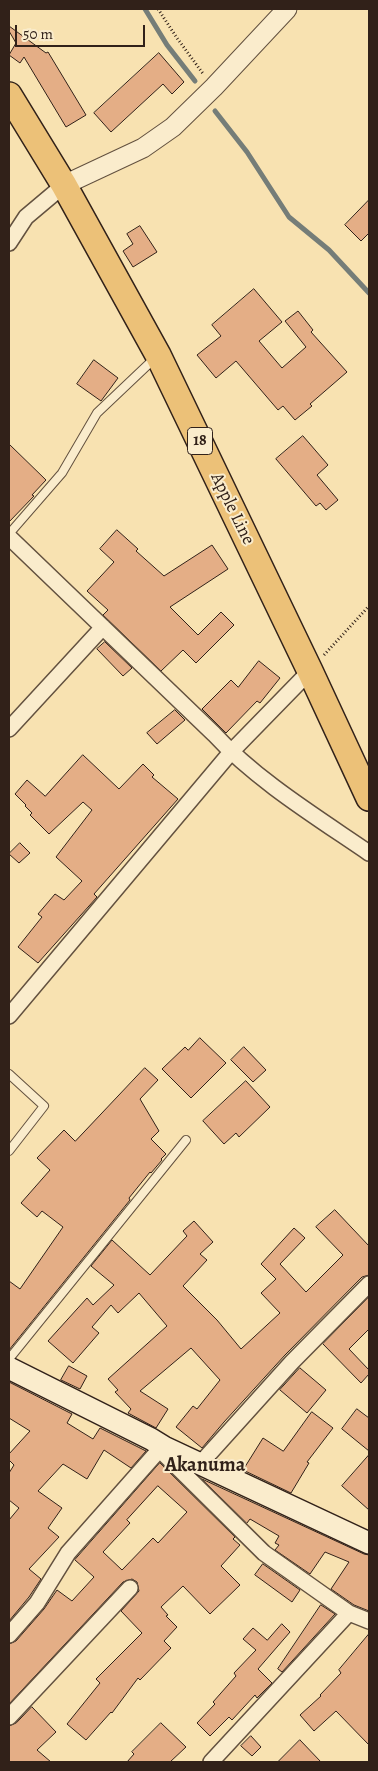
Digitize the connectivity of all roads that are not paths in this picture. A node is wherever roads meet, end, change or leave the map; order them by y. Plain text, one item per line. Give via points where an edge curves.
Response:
1 (287, 9) edge
2 (9, 95) edge
3 (64, 185) junction
4 (9, 242) edge
5 (158, 355) junction
6 (9, 536) edge
7 (103, 627) junction
8 (310, 671) junction
9 (9, 729) edge
10 (231, 752) junction
11 (369, 798) edge
12 (369, 853) edge
13 (9, 1016) edge
14 (9, 1074) edge
15 (186, 1140) dead end
16 (9, 1151) edge
17 (369, 1284) edge
18 (9, 1359) edge
19 (9, 1368) edge
20 (155, 1444) junction
21 (200, 1464) junction
22 (369, 1543) edge
23 (130, 1588) dead end
24 (349, 1613) junction
25 (369, 1621) edge
26 (9, 1635) edge
27 (9, 1717) edge
28 (211, 1762) edge

1 - 3 street via 173,127 143,148
2 - 3 highway, Apple Line / 18
3 - 4 street via 26,218
3 - 5 highway, Apple Line / 18
5 - 6 lane via 97,413 62,473
5 - 8 highway, Apple Line / 18
6 - 7 street
7 - 9 street
7 - 10 street
8 - 10 street
8 - 11 highway, Apple Line / 18
10 - 12 street via 299,805
10 - 13 street
14 - 16 lane via 44,1106
15 - 18 lane
17 - 21 street via 292,1362
19 - 20 main road
20 - 21 main road
20 - 24 street via 264,1553
20 - 26 street via 68,1553 37,1603
21 - 22 main road
23 - 27 street
24 - 25 street
24 - 28 street

